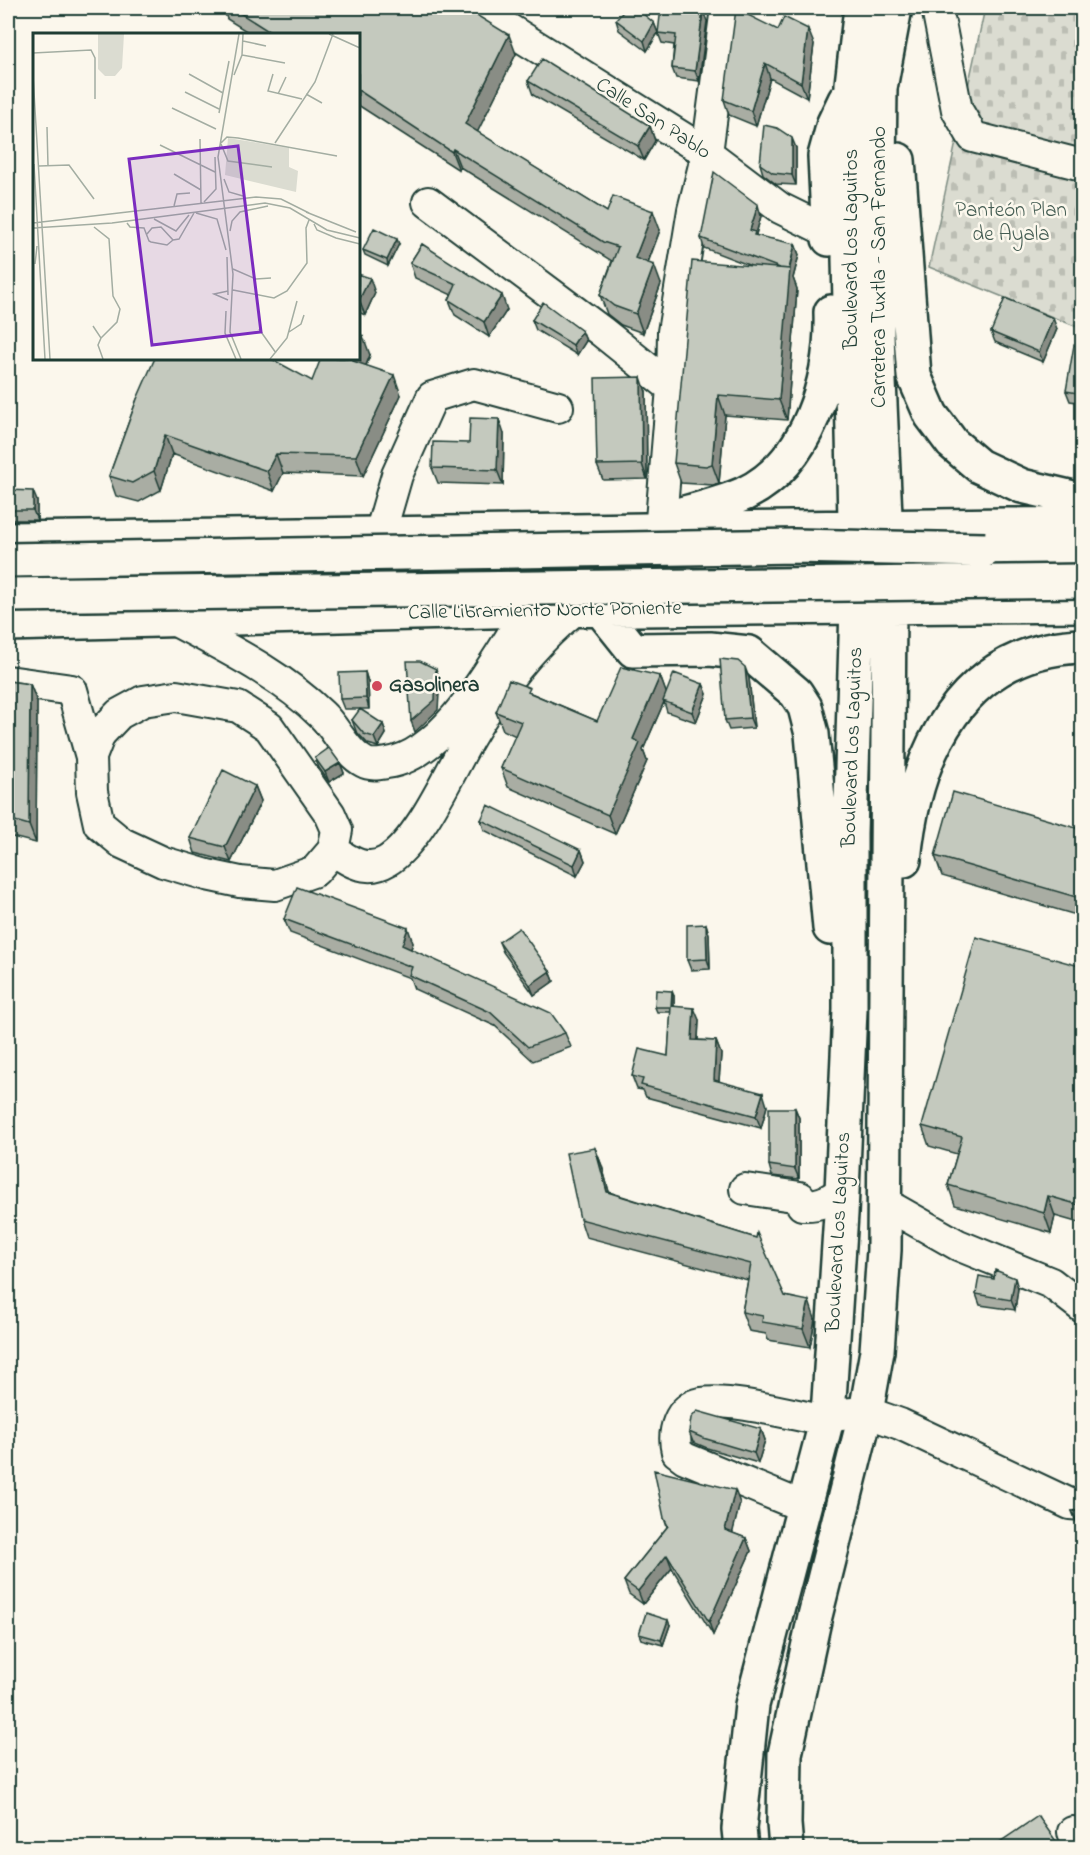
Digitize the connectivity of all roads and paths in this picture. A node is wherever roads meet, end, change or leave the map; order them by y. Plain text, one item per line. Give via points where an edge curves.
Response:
1 (475, 8) edge
2 (726, 8) edge
3 (861, 8) edge
4 (895, 8) edge
5 (937, 8) edge
6 (866, 86) junction
7 (707, 153) junction
8 (1083, 165) edge
9 (428, 202) dead end
10 (829, 232) junction
11 (672, 388) junction
12 (558, 407) dead end
13 (1083, 500) edge
14 (661, 520) junction
15 (1083, 524) edge
16 (872, 527) junction
17 (624, 531) junction
18 (380, 534) junction
19 (8, 539) edge
20 (1083, 549) edge
21 (8, 560) edge
22 (1083, 581) edge
23 (8, 595) edge
24 (1083, 605) edge
25 (873, 606) junction
26 (528, 610) junction
27 (587, 610) junction
28 (172, 619) junction
29 (8, 624) edge
30 (1083, 646) edge
31 (8, 681) edge
32 (91, 757) junction
33 (333, 850) junction
34 (850, 1010) junction
35 (887, 1014) junction
36 (745, 1189) dead end
37 (842, 1191) junction
38 (884, 1203) junction
39 (1083, 1307) edge
40 (866, 1412) junction
41 (827, 1418) junction
42 (1083, 1505) edge
43 (804, 1507) junction
44 (741, 1848) edge
45 (786, 1848) edge

1 - 7 lane, Calle San Pablo
2 - 7 lane
3 - 6 main road, Boulevard Los Laguitos
4 - 6 main road
5 - 8 lane via 957,110 973,136
6 - 10 main road via 834,123 825,156
6 - 13 main road via 894,111 914,376 931,415 952,443 979,466 1022,486
6 - 16 main road, Boulevard Los Laguitos via 849,260
7 - 10 lane, Calle San Pablo via 780,208
7 - 11 lane via 693,210 673,332
9 - 11 lane
10 - 14 main road via 832,323 828,363 798,446 772,475 744,494
11 - 14 lane
12 - 18 lane via 474,384 432,397 397,476
14 - 17 main road
15 - 16 main road
16 - 17 main road
16 - 25 main road, Boulevard Los Laguitos
17 - 18 main road
18 - 19 main road
20 - 21 main road, bridge via 794,546
22 - 23 main road, Calle Libramiento Norte Poniente, bridge
24 - 25 main road, Calle Libramiento Norte Poniente
25 - 27 main road, Calle Libramiento Norte Poniente
25 - 34 main road, Boulevard Los Laguitos via 850,833
25 - 35 main road, Boulevard Los Laguitos
26 - 27 main road, Calle Libramiento Norte Poniente
26 - 28 main road, Calle Libramiento Norte Poniente
26 - 28 lane via 458,714 438,737 410,758 375,765 357,756 322,715 256,664
27 - 33 lane via 548,632 511,672 402,850 385,862 369,866 355,865
27 - 34 main road via 633,650 749,653 796,693 805,707 812,734 833,959 838,992
28 - 29 main road, Calle Libramiento Norte Poniente
30 - 35 main road via 1031,654 994,673 962,700 939,732 918,780 908,820 893,989
31 - 32 lane via 72,690
32 - 33 lane via 92,792 99,824 122,843 163,862 240,882 275,885 315,871
32 - 33 lane via 100,734 119,714 143,701 176,696 238,707 269,727 330,814 337,830
34 - 37 main road, Boulevard Los Laguitos
35 - 38 main road, Boulevard Los Laguitos
36 - 37 lane via 800,1197 802,1205 813,1206
37 - 41 main road, Boulevard Los Laguitos
38 - 39 lane via 958,1245 1051,1283
38 - 40 main road, Boulevard Los Laguitos via 877,1351
40 - 41 lane
40 - 42 lane via 900,1424 1070,1504
40 - 45 main road, Boulevard Los Laguitos via 785,1754
41 - 43 main road, Boulevard Los Laguitos
41 - 43 lane via 702,1403 681,1416 675,1432 677,1452 685,1458
43 - 44 main road, Boulevard Los Laguitos via 752,1705 739,1829

